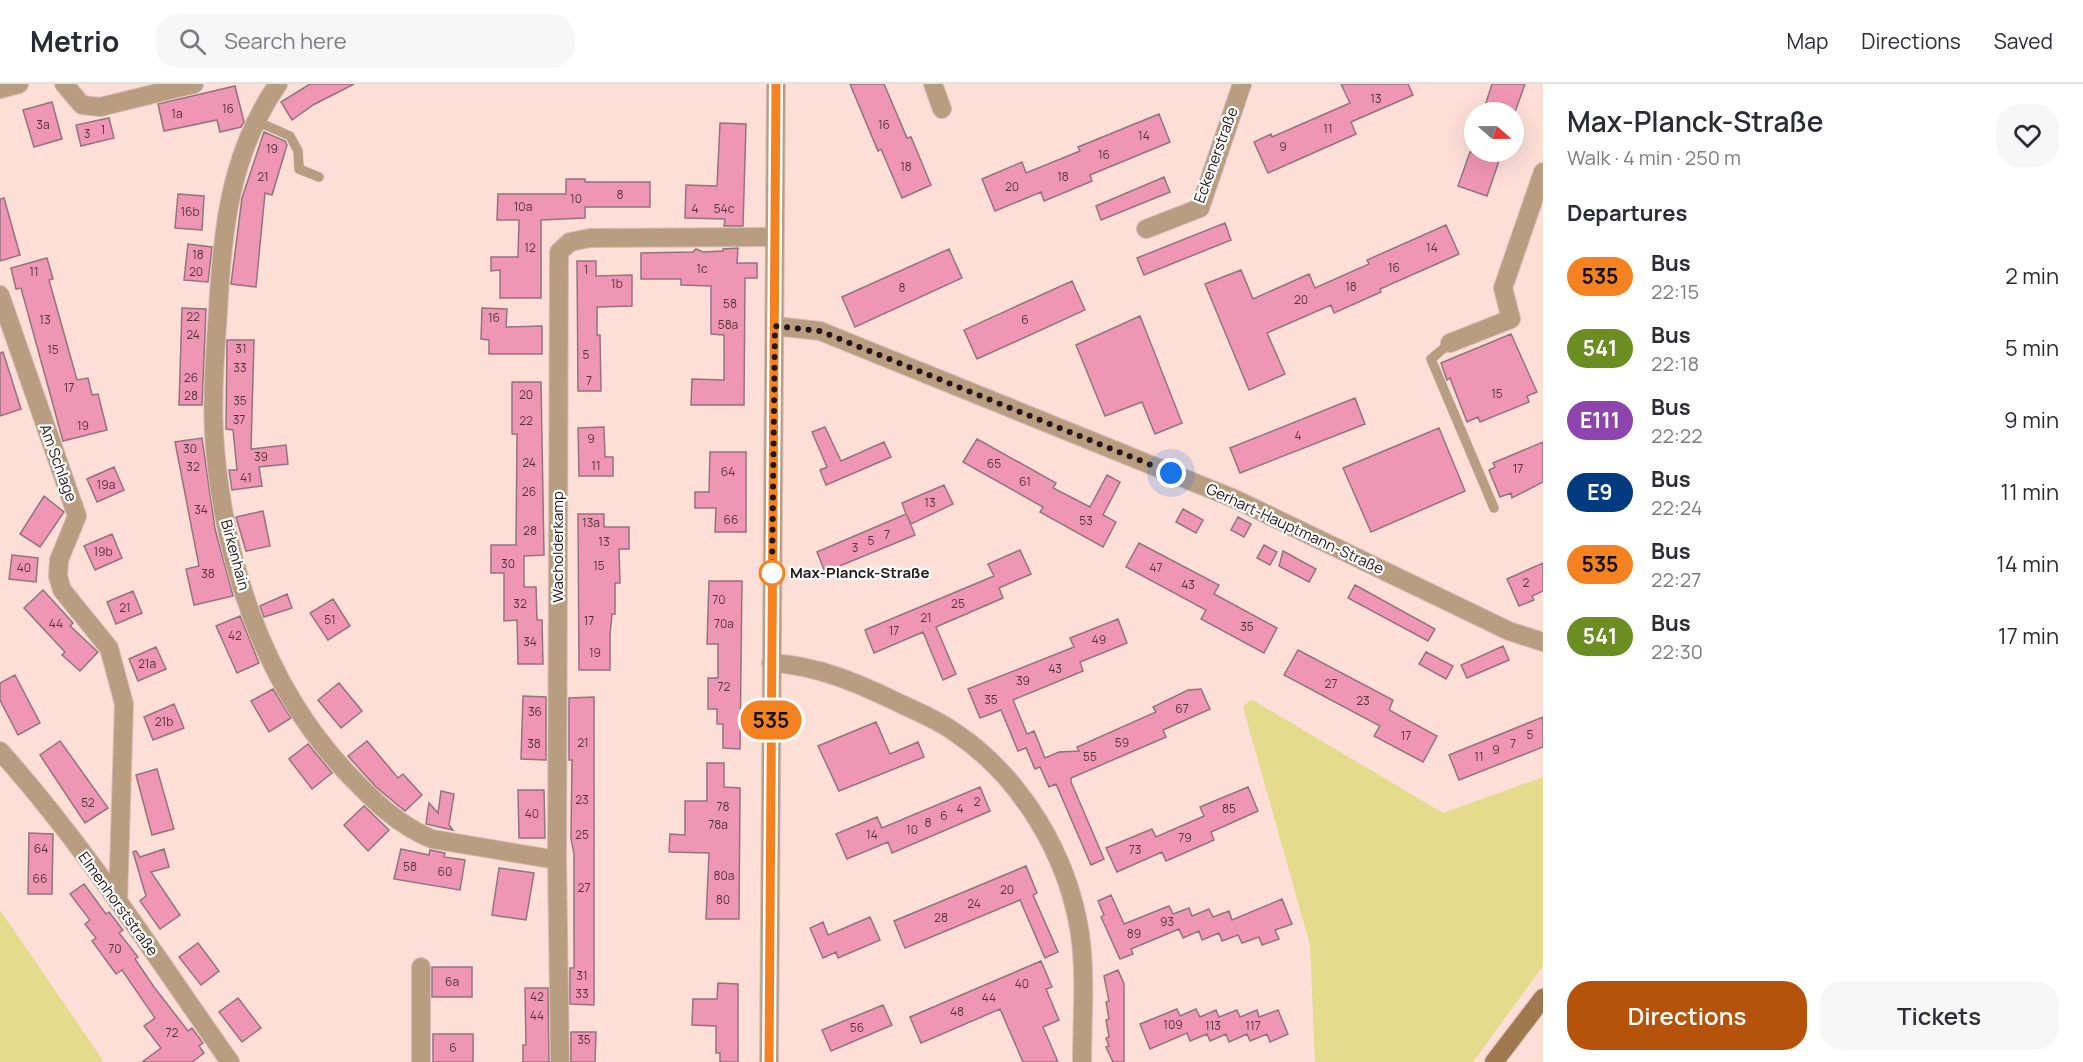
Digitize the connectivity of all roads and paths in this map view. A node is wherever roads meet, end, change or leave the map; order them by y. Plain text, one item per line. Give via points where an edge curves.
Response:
1 (19, 84) edge
2 (64, 84) edge
3 (194, 84) edge
4 (278, 84) edge
5 (776, 84) edge
6 (933, 84) edge
7 (1242, 84) edge
8 (0, 89) edge
9 (942, 109) dead end
10 (256, 121) junction
11 (1543, 172) edge
12 (319, 177) dead end
13 (1146, 229) dead end
14 (775, 237) junction
15 (0, 295) edge
16 (775, 326) junction
17 (1450, 343) joint
18 (1494, 508) dead end
19 (1543, 642) edge
20 (771, 663) junction
21 (0, 751) edge
22 (557, 860) junction
23 (118, 902) junction
24 (421, 967) dead end
25 (1543, 998) edge
26 (230, 1062) edge
27 (422, 1062) edge
28 (560, 1062) edge
29 (769, 1062) edge
30 (1083, 1062) edge
31 (1494, 1062) edge

1 - 8 street
2 - 3 street via 82,105 100,107
4 - 10 street, Birkenhain
5 - 14 street
6 - 9 street
7 - 13 street, Eckenerstraße via 1200,208
10 - 12 lane via 290,136 298,151 299,169
10 - 22 street, Birkenhain via 236,172 222,237 214,433 220,497 234,561 255,623 300,716 330,755 380,807 413,832 432,839
11 - 17 street via 1503,288 1511,319
14 - 16 street
14 - 22 street, Wacholderkamp via 590,238 570,242 559,252
15 - 23 street, Am Schlage via 77,516 59,561 62,590 109,648 124,704
16 - 19 street, Gerhart-Hauptmann-Straße via 820,331 981,394 1235,499 1509,631
16 - 20 street
17 - 18 lane via 1431,359
20 - 29 street
20 - 30 street via 802,665 935,720 976,749 1014,786 1052,847 1075,909 1080,936
21 - 23 street, Elmenhorststraße via 25,778
22 - 28 street, Wacholderkamp
23 - 26 street, Elmenhorststraße
24 - 27 street
25 - 31 main road

